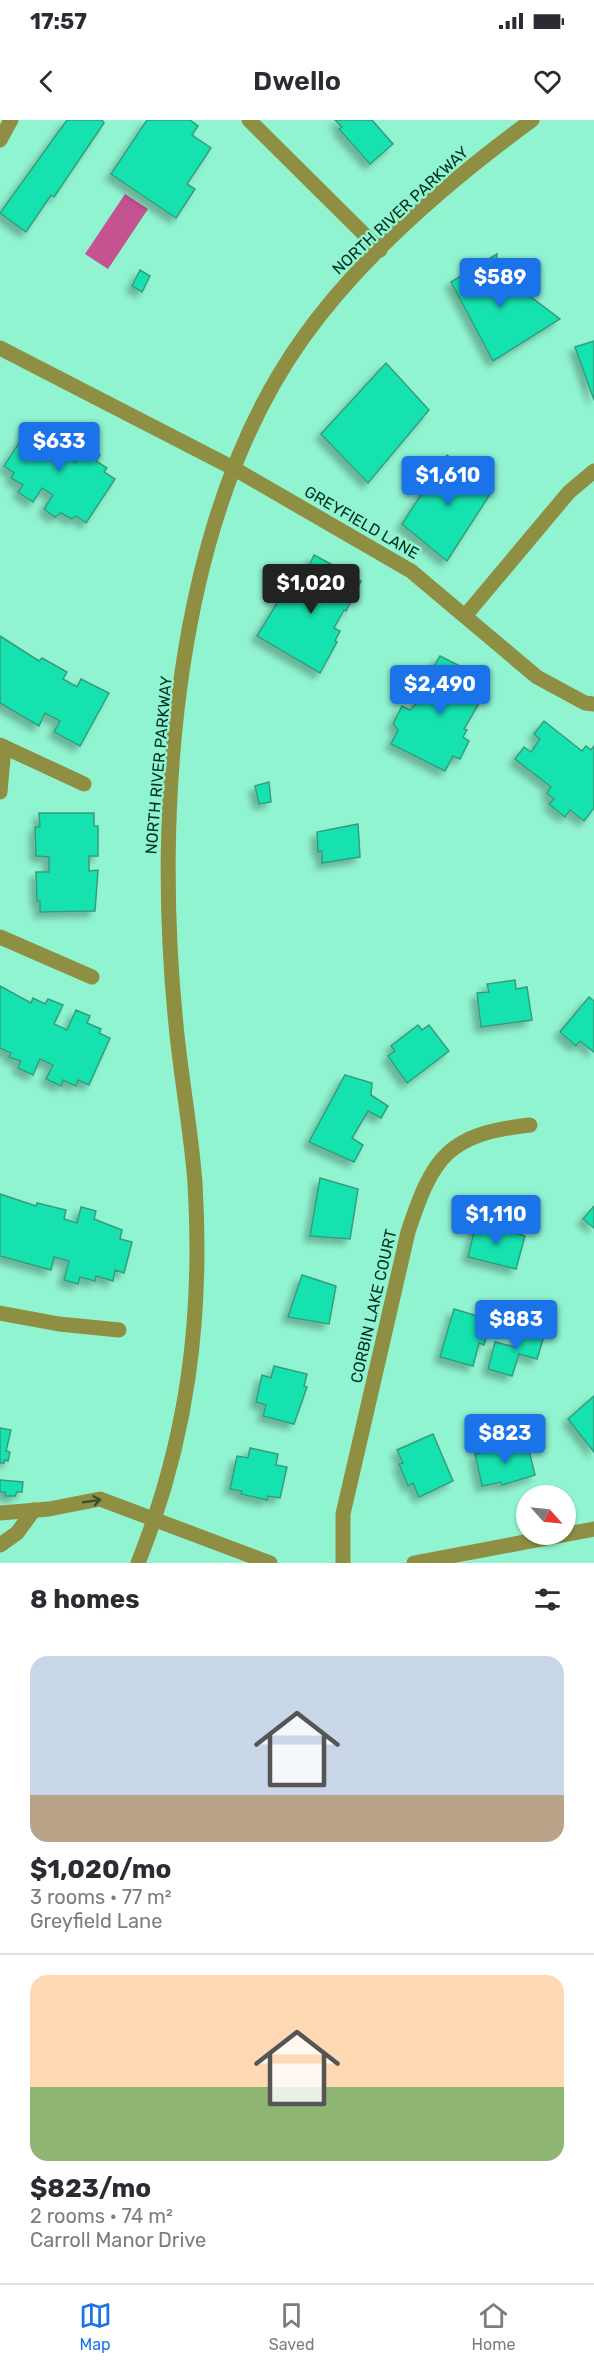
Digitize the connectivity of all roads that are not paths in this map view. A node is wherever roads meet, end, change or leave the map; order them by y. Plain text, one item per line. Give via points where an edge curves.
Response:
1 (11, 120) edge
2 (249, 120) edge
3 (532, 120) edge
4 (0, 140) edge
5 (380, 250) junction
6 (0, 348) edge
7 (233, 468) junction
8 (594, 471) edge
9 (465, 616) junction
10 (594, 704) edge
11 (2, 746) edge
12 (84, 784) dead end
13 (0, 792) edge
14 (0, 937) edge
15 (93, 977) dead end
16 (530, 1125) dead end
17 (0, 1313) edge
18 (120, 1330) dead end
19 (34, 1510) junction
20 (0, 1513) edge
21 (156, 1518) junction
22 (594, 1529) edge
23 (0, 1545) edge
24 (138, 1563) edge
25 (270, 1563) edge
26 (344, 1563) edge
27 (414, 1563) edge

1 - 4 street
2 - 5 street
3 - 5 street, NORTH RIVER PARKWAY via 440,194
5 - 7 street, NORTH RIVER PARKWAY via 339,291 302,340 264,403
6 - 7 street, GREYFIELD LANE
7 - 9 street, GREYFIELD LANE via 411,571
7 - 21 street, NORTH RIVER PARKWAY via 192,620 179,704 167,834 171,958 194,1180 197,1277 186,1399 174,1459
8 - 9 street via 569,492
9 - 10 street, GREYFIELD LANE via 537,677
11 - 12 street
11 - 13 street
14 - 15 street
16 - 26 street, CORBIN LAKE COURT via 490,1130 462,1141 438,1163 420,1195 343,1514
17 - 18 street
19 - 20 street
19 -> 21 street via 100,1499
19 - 23 street via 17,1533
21 - 24 street, NORTH RIVER PARKWAY
21 - 25 street
22 - 27 street

